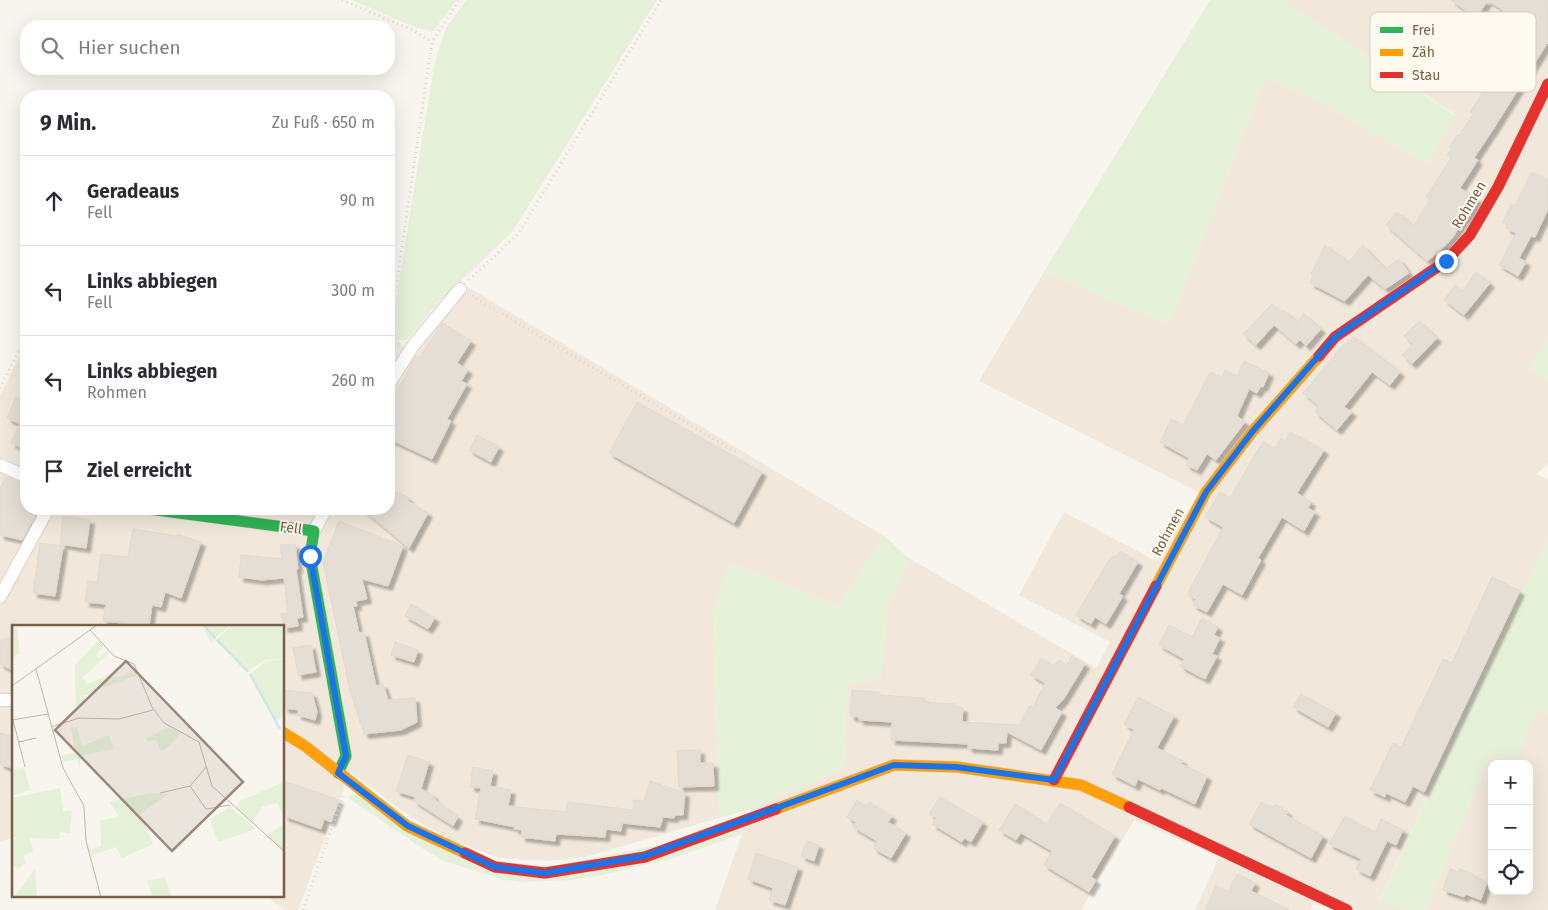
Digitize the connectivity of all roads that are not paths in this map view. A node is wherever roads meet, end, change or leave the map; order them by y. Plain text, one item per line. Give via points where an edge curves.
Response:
1 (1548, 84) edge
2 (460, 289) road end
3 (395, 374) edge
4 (0, 465) edge
5 (20, 474) edge
6 (45, 515) edge
7 (194, 515) edge
8 (323, 515) edge
9 (314, 531) junction
10 (0, 597) edge
11 (285, 734) edge
12 (338, 773) junction
13 (1054, 780) junction
14 (1347, 910) edge

1 - 13 street, Rohmen via 1498,187 1470,235 1446,261 1335,337 1252,432 1206,492
2 - 3 street via 412,347
4 - 5 street
6 - 10 street
7 - 9 street, Fell
8 - 9 street, Fell
9 - 12 street, Fell via 310,556 346,756
11 - 12 street
12 - 13 street via 408,826 495,867 545,873 645,856 894,765 956,767
13 - 14 street via 1080,785

